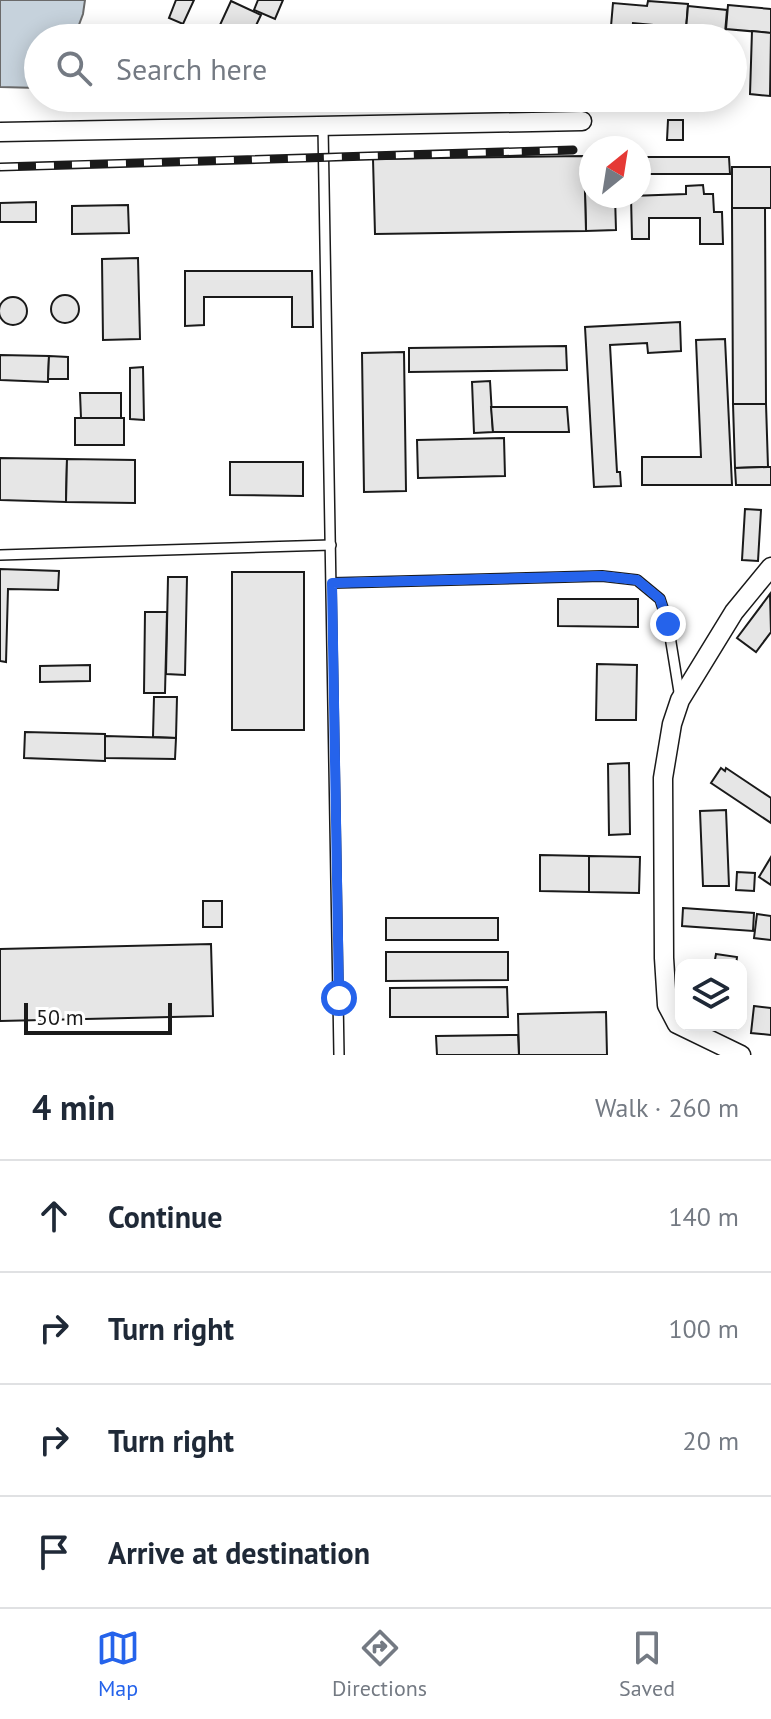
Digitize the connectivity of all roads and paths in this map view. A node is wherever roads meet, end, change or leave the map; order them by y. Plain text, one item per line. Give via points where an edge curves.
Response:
1 (582, 121) dead end
2 (323, 127) junction
3 (0, 132) edge
4 (331, 545) junction
5 (0, 555) edge
6 (771, 567) edge
7 (332, 583) junction
8 (680, 700) junction
9 (339, 1055) edge
10 (741, 1055) edge

1 - 2 street
2 - 3 street
2 - 4 lane
4 - 5 lane
4 - 7 lane
6 - 8 street via 734,612
7 - 8 lane via 602,576 637,580 660,599
7 - 9 lane
8 - 10 street via 663,778 667,1005 677,1024

